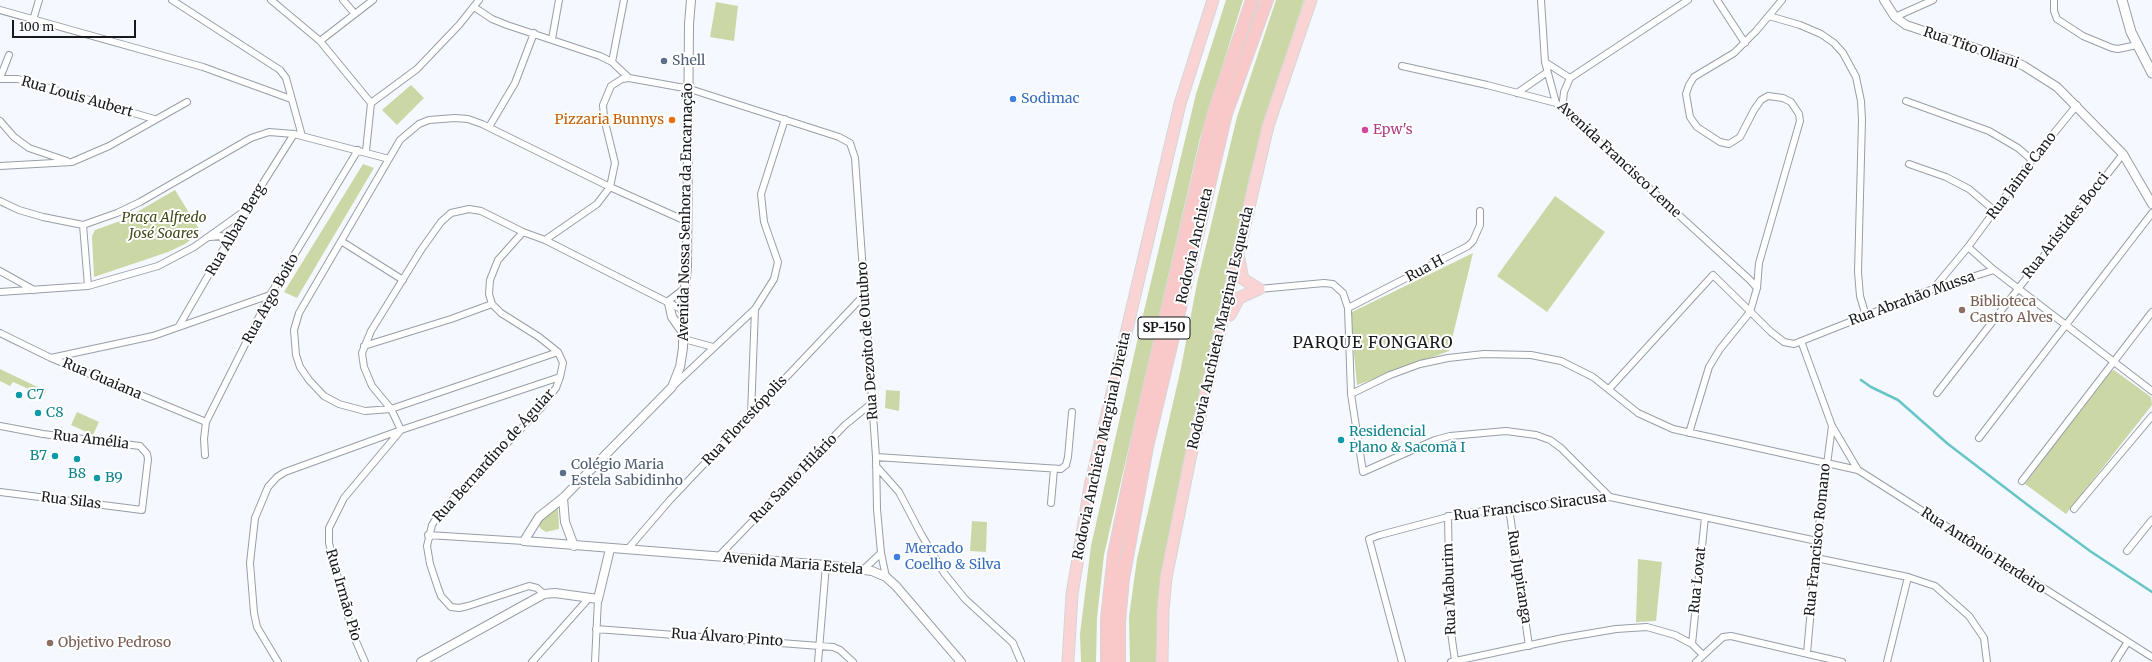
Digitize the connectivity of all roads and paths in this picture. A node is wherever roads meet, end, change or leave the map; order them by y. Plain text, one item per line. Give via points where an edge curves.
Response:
1 (39, 0) edge
2 (172, 0) edge
3 (271, 0) edge
4 (343, 0) edge
5 (373, 0) edge
6 (479, 0) edge
7 (559, 0) edge
8 (624, 0) edge
9 (691, 0) edge
10 (1213, 0) edge
11 (1252, 0) edge
12 (1267, 0) edge
13 (1311, 0) edge
14 (1541, 0) edge
15 (1688, 0) edge
16 (1717, 0) edge
17 (1782, 0) edge
18 (1884, 0) edge
19 (1933, 0) edge
20 (2054, 0) edge
21 (2122, 0) edge
22 (474, 7) junction
23 (0, 10) edge
24 (355, 14) junction
25 (1769, 16) junction
26 (1895, 17) junction
27 (33, 20) junction
28 (534, 33) junction
29 (552, 39) junction
30 (320, 41) junction
31 (1745, 43) junction
32 (2137, 44) junction
33 (9, 55) dead end
34 (612, 62) junction
35 (1545, 62) junction
36 (1402, 66) dead end
37 (1546, 73) junction
38 (2152, 73) edge
39 (629, 78) junction
40 (1570, 78) junction
41 (0, 79) edge
42 (690, 89) junction
43 (1517, 93) junction
44 (291, 99) junction
45 (1906, 101) dead end
46 (187, 102) dead end
47 (371, 103) junction
48 (1556, 103) junction
49 (2077, 105) junction
50 (1562, 109) junction
51 (154, 119) junction
52 (785, 119) junction
53 (0, 121) edge
54 (489, 127) junction
55 (294, 134) junction
56 (302, 136) junction
57 (358, 150) junction
58 (366, 152) junction
59 (2123, 154) junction
60 (389, 159) junction
61 (2032, 160) junction
62 (72, 162) junction
63 (1908, 164) dead end
64 (0, 166) edge
65 (610, 187) junction
66 (0, 201) edge
67 (2152, 204) edge
68 (246, 210) junction
69 (1480, 211) dead end
70 (1995, 211) junction
71 (2152, 213) edge
72 (688, 222) junction
73 (83, 225) junction
74 (523, 232) junction
75 (209, 237) junction
76 (545, 240) junction
77 (341, 241) junction
78 (226, 247) junction
79 (1968, 247) junction
80 (1238, 254) junction
81 (1994, 270) junction
82 (0, 271) edge
83 (403, 280) junction
84 (88, 286) junction
85 (685, 288) junction
86 (1757, 288) junction
87 (2018, 288) junction
88 (1259, 289) junction
89 (1933, 289) junction
90 (34, 290) junction
91 (0, 292) edge
92 (865, 294) junction
93 (270, 295) junction
94 (668, 302) junction
95 (492, 304) junction
96 (1348, 308) junction
97 (755, 309) junction
98 (683, 310) junction
99 (1750, 312) junction
100 (2152, 312) edge
101 (1866, 316) junction
102 (2067, 325) junction
103 (179, 326) junction
104 (0, 333) edge
105 (684, 336) junction
106 (1801, 341) junction
107 (364, 346) junction
108 (713, 347) junction
109 (558, 352) junction
110 (1216, 353) junction
111 (51, 358) junction
112 (2113, 361) junction
113 (560, 377) junction
114 (672, 387) junction
115 (1609, 389) junction
116 (2152, 391) edge
117 (1937, 393) dead end
118 (1351, 394) junction
119 (872, 403) junction
120 (391, 409) junction
121 (1072, 412) dead end
122 (751, 414) junction
123 (2152, 416) edge
124 (206, 422) junction
125 (0, 426) edge
126 (1832, 426) junction
127 (401, 430) junction
128 (1689, 433) junction
129 (1979, 438) dead end
130 (205, 455) dead end
131 (876, 457) junction
132 (1826, 464) junction
133 (876, 466) junction
134 (1054, 469) junction
135 (1858, 470) junction
136 (2022, 481) dead end
137 (0, 492) edge
138 (1610, 497) junction
139 (563, 498) junction
140 (1051, 503) dead end
141 (1509, 508) junction
142 (2074, 509) dead end
143 (142, 510) joint
144 (1448, 516) junction
145 (1705, 517) junction
146 (2152, 520) edge
147 (428, 535) junction
148 (524, 541) junction
149 (1816, 541) junction
150 (574, 546) junction
151 (610, 549) junction
152 (627, 550) junction
153 (2127, 551) dead end
154 (881, 552) junction
155 (718, 557) junction
156 (1816, 558) junction
157 (826, 566) junction
158 (863, 570) junction
159 (886, 577) junction
160 (1908, 577) junction
161 (544, 594) junction
162 (589, 598) junction
163 (598, 598) junction
164 (596, 629) junction
165 (2127, 643) junction
166 (1692, 644) junction
167 (819, 645) junction
168 (1530, 646) junction
169 (1806, 653) junction
170 (1703, 654) junction
171 (2152, 657) edge
172 (278, 662) edge
173 (365, 662) edge
174 (421, 662) edge
175 (532, 662) edge
176 (595, 662) edge
177 (818, 662) edge
178 (853, 662) edge
179 (961, 662) edge
180 (1021, 662) edge
181 (1068, 662) edge
182 (1107, 662) edge
183 (1119, 662) edge
184 (1162, 662) edge
185 (1402, 662) edge
186 (1453, 662) edge
187 (1696, 662) edge
188 (1842, 662) edge
189 (1887, 662) edge
190 (1987, 662) edge
191 (2115, 662) edge

1 - 27 street
2 - 44 street via 280,70 286,78
3 - 30 street
4 - 24 street
5 - 24 street
6 - 22 street
7 - 29 street
8 - 34 street
9 - 42 street, Avenida Nossa Senhora da Encarnação
10 - 181 highway, Rodovia Anchieta Marginal Direita / SP-150 via 1180,104 1090,486 1072,594
11 - 182 highway, Rodovia Anchieta / SP-150 via 1213,115 1143,414 1114,554 1107,618
12 - 183 highway, Rodovia Anchieta / SP-150 via 1226,114 1148,447 1123,579
13 - 80 highway, Rodovia Anchieta Marginal Esquerda via 1268,126
14 - 35 street, Avenida Francisco Leme
15 - 40 street
16 - 31 street
17 - 25 street
18 - 26 street, Rua Tito Oliani
19 - 26 street
20 - 32 street via 2054,11 2061,24 2083,36 2118,49
21 - 32 main road
22 - 28 street via 492,19
22 - 47 street via 416,69
23 - 27 street
24 - 30 street
25 - 31 street
25 - 101 street via 1800,25 1834,43 1843,53 1856,77 1862,120 1858,272 1860,296
26 - 49 street, Rua Tito Oliani via 1906,25 2024,66 2058,88
27 - 44 street via 203,67
28 - 29 street
28 - 54 street via 515,83
29 - 34 street
30 - 47 street
31 - 86 street via 1721,62 1694,77 1686,94 1690,117 1697,127 1720,142 1729,144 1740,137 1754,110 1761,100 1768,96 1791,102 1799,114 1798,130 1759,263
32 - 38 main road
33 - 41 street
34 - 39 street
35 - 37 street, Avenida Francisco Leme
35 - 40 street
36 - 43 street
37 - 43 street
37 - 48 street, Avenida Francisco Leme
39 - 42 street
39 - 65 street via 611,86 603,105 615,163
40 - 50 street via 1564,92
41 - 51 street, Rua Louis Aubert via 18,80
42 - 52 street
42 - 72 street, Avenida Nossa Senhora da Encarnação
43 - 48 street
44 - 56 street
45 - 61 street via 1989,131 2018,148
46 - 51 street
47 - 58 street
48 - 50 street, Avenida Francisco Leme
49 - 59 street, Rua Tito Oliani
49 - 61 street, Rua Jaime Cano
50 - 86 street, Avenida Francisco Leme
51 - 62 street via 104,149
52 - 92 street, Rua Dezoito de Outubro via 850,143 855,158
52 - 97 street via 761,194 764,222 776,252 778,268 770,288
53 - 62 street via 14,137 29,148
54 - 60 street via 468,119 429,120 408,132
54 - 65 street
55 - 56 street
55 - 68 street, Rua Alban Berg
55 - 73 street via 282,132 258,135 140,202
56 - 57 street
57 - 58 street
57 - 93 street, Rua Argo Boito
58 - 60 street
59 - 67 street, Rua Tito Oliani
59 - 87 street, Rua Aristides Bocci
60 - 77 street
61 - 70 street, Rua Jaime Cano
62 - 64 street
63 - 70 street via 1946,177 1969,189
65 - 72 street
65 - 76 street via 597,204
66 - 73 street via 43,218
68 - 75 street
68 - 78 street, Rua Alban Berg
69 - 96 street, Rua H via 1480,225 1468,246
70 - 79 street, Rua Jaime Cano
71 - 102 street
72 - 85 street, Avenida Nossa Senhora da Encarnação
73 - 84 street
74 - 76 street
74 - 83 street via 481,211 469,209 451,213 441,222
74 - 95 street via 498,260 493,271 489,286
75 - 78 street via 221,236
75 - 84 street via 158,266
76 - 94 street
77 - 83 street
77 - 120 street via 300,313 294,330 296,355 300,367 324,396 342,405 365,411
78 - 103 street, Rua Alban Berg
79 - 81 street
79 - 89 street, Rua Jaime Cano
80 - 88 highway via 1244,279
80 - 110 highway, Rodovia Anchieta Marginal Esquerda
81 - 87 street, Rua Abrahão Mussa
81 - 89 street, Rua Abrahão Mussa
82 - 90 street
83 - 107 street via 370,331
84 - 90 street
85 - 94 street
85 - 98 street, Avenida Nossa Senhora da Encarnação
86 - 99 street
87 - 102 street, Rua Abrahão Mussa
87 - 117 street, Rua Aristides Bocci
88 - 96 street via 1333,284 1343,293
88 - 110 highway via 1243,295 1235,302
89 - 101 street, Rua Abrahão Mussa
90 - 91 street
92 - 119 street, Rua Dezoito de Outubro
92 - 122 street, Rua Florestópolis
93 - 103 street
93 - 124 street, Rua Argo Boito
94 - 98 street
94 - 105 street via 672,317
95 - 107 street
95 - 109 street
96 - 118 street
97 - 108 street
97 - 122 street
98 - 105 street, Avenida Nossa Senhora da Encarnação
99 - 106 street via 1780,339 1789,343
99 - 115 street via 1712,275
99 - 128 street via 1720,349 1710,367
100 - 112 street
101 - 106 street, Rua Abrahão Mussa
102 - 112 street, Rua Abrahão Mussa
102 - 129 street
103 - 111 street via 124,344
104 - 111 street, Rua Guaiana
105 - 108 street
105 - 114 street, Avenida Nossa Senhora da Encarnação via 680,367
106 - 126 street
107 - 120 street via 362,360 372,386
108 - 114 street
109 - 113 street, Rua Bernardino de Águiar via 563,363
109 - 120 street
110 - 184 highway, Rodovia Anchieta Marginal Esquerda via 1175,530 1163,611
111 - 124 street, Rua Guaiana
112 - 116 street, Rua Abrahão Mussa
112 - 136 street
113 - 127 street
113 - 147 street, Rua Bernardino de Águiar via 556,388 540,409 439,514
114 - 139 street, Avenida Nossa Senhora da Encarnação
115 - 118 street via 1593,377 1561,361 1531,355 1484,354 1420,364
115 - 128 street via 1650,420
118 - 138 street via 1363,472 1445,437 1506,431 1536,435 1550,440
119 - 131 street, Rua Dezoito de Outubro
119 - 155 street, Rua Santo Hilário via 845,425
120 - 127 street
121 - 134 street via 1067,461 1063,468
122 - 152 street, Rua Florestópolis
123 - 142 street
124 - 130 street, Rua Argo Boito
125 - 143 street, Rua Amélia via 140,446 148,459
126 - 132 street, Rua Francisco Romano
126 - 135 street, Rua Antônio Herdeiro
127 - 172 street via 286,472 268,487 255,518 250,577 257,627
127 - 173 street, Rua Irmão Pio via 344,498 329,528 329,543 352,632
128 - 132 street
131 - 133 street, Rua Dezoito de Outubro
131 - 134 street
132 - 135 street
132 - 149 street, Rua Francisco Romano
133 - 154 street, Rua Dezoito de Outubro
133 - 180 street via 899,492 944,573 965,599 1013,643
134 - 140 street
135 - 165 street, Rua Antônio Herdeiro
137 - 143 street, Rua Silas
138 - 141 street, Rua Francisco Siracusa
138 - 145 street, Rua Francisco Siracusa
139 - 148 street, Avenida Nossa Senhora da Encarnação via 539,517
139 - 150 street via 564,522
141 - 144 street, Rua Francisco Siracusa
141 - 168 street, Rua Jupiranga
144 - 185 street, Rua Francisco Siracusa via 1369,539
144 - 186 street, Rua Maburim
145 - 149 street, Rua Francisco Siracusa
145 - 166 street, Rua Lovat
146 - 153 street
147 - 148 street
147 - 161 street via 427,546 432,570 441,596 451,607 468,606 529,586
148 - 150 street, Avenida Maria Estela
149 - 156 street, Rua Francisco Romano
150 - 151 street, Avenida Maria Estela
151 - 152 street, Avenida Maria Estela
151 - 163 street
152 - 155 street, Avenida Maria Estela
154 - 158 street
154 - 159 street, Rua Dezoito de Outubro
155 - 157 street, Avenida Maria Estela
156 - 160 street
156 - 169 street, Rua Francisco Romano
157 - 158 street, Avenida Maria Estela
157 - 167 street
158 - 159 street, Avenida Maria Estela
159 - 179 street
160 - 189 street
160 - 190 street via 1935,586 1969,616 1984,638
161 - 162 street via 555,592
161 - 174 street
162 - 163 street
162 - 175 street
163 - 164 street
164 - 167 street, Rua Álvaro Pinto
164 - 176 street
165 - 171 street, Rua Antônio Herdeiro
165 - 191 street
166 - 168 street via 1663,630 1647,627 1616,629
166 - 170 street
167 - 177 street
167 - 178 street, Rua Álvaro Pinto via 840,650
168 - 186 street
169 - 170 street via 1731,636 1723,637
169 - 188 street
170 - 187 street

